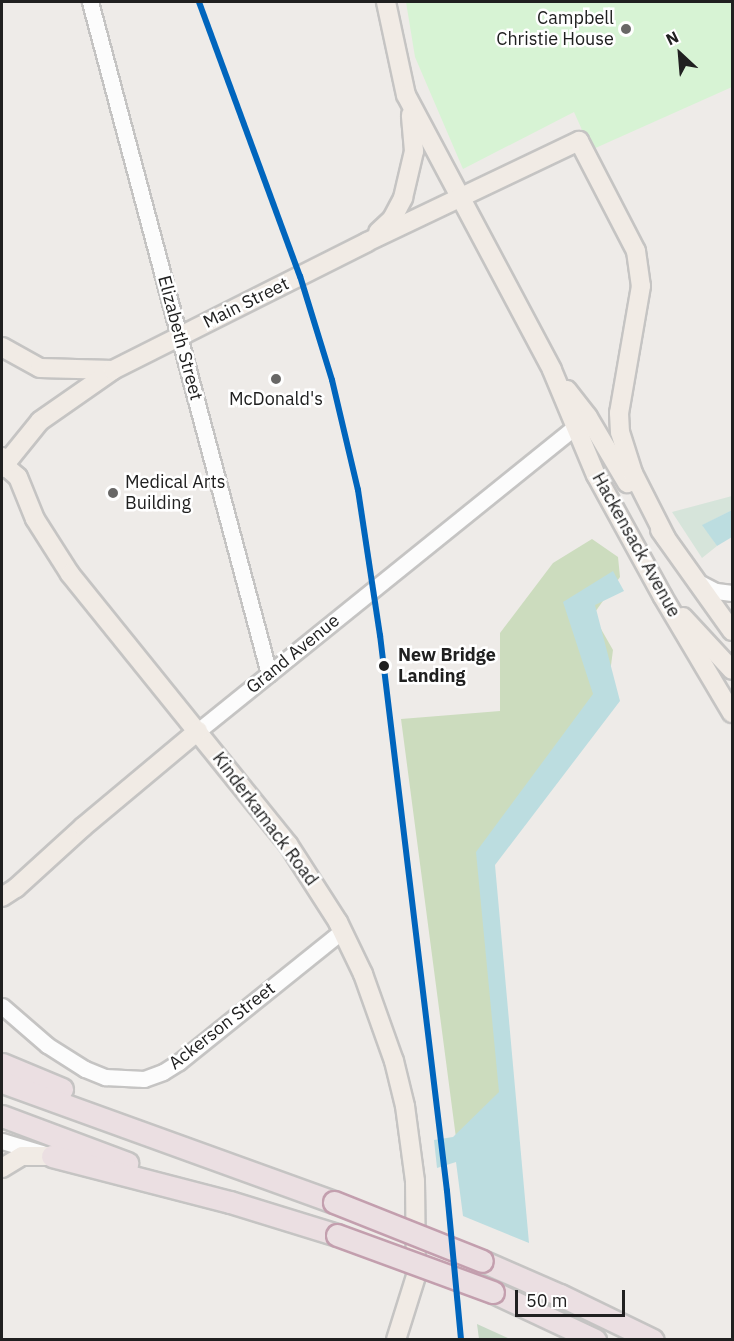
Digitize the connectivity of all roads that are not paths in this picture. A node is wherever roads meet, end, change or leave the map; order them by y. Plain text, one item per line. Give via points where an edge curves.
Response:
1 (90, 2) edge
2 (386, 2) edge
3 (406, 95) junction
4 (460, 198) junction
5 (367, 242) junction
6 (180, 336) junction
7 (2, 347) edge
8 (113, 370) junction
9 (552, 370) junction
10 (575, 427) junction
11 (2, 463) edge
12 (666, 538) junction
13 (698, 582) junction
14 (732, 594) edge
15 (663, 597) junction
16 (732, 631) edge
17 (732, 670) edge
18 (269, 674) junction
19 (732, 713) edge
20 (198, 731) junction
21 (9, 893) edge
22 (2, 911) edge
23 (342, 931) junction
24 (2, 1006) edge
25 (2, 1055) edge
26 (2, 1064) edge
27 (2, 1082) edge
28 (47, 1084) junction
29 (2, 1116) edge
30 (137, 1129) junction
31 (2, 1140) edge
32 (52, 1156) junction
33 (2, 1168) edge
34 (230, 1202) junction
35 (608, 1317) junction
36 (398, 1334) edge
37 (381, 1340) edge
38 (595, 1340) edge
39 (653, 1340) edge
40 (672, 1340) edge

1 - 6 street, Elizabeth Street
2 - 3 main road
3 - 4 main road, Hackensack Avenue
3 - 5 main road via 414,151 405,191 392,219
4 - 5 main road, Main Street
4 - 9 main road, Hackensack Avenue
4 - 12 main road, Main Street via 579,141 636,251 641,285 619,413 620,432 633,473
5 - 6 main road, Main Street
6 - 8 main road, Main Street
6 - 18 street, Elizabeth Street
7 - 8 main road via 40,368
8 - 11 main road, Main Street via 40,421
9 - 10 main road, Hackensack Avenue
9 - 12 main road, Hackensack Avenue via 588,417
10 - 15 main road, Hackensack Avenue via 596,475
10 - 18 street, Grand Avenue
11 - 20 main road, Kinderkamack Road via 18,477 35,519 70,574
12 - 13 main road, Hackensack Avenue
13 - 14 street
13 - 16 main road, Hackensack Avenue
15 - 17 main road
15 - 19 main road, Hackensack Avenue
18 - 20 street, Grand Avenue
20 - 21 main road, Grand Avenue
20 - 23 main road, Kinderkamack Road via 288,844
21 - 22 main road, Grand Avenue
23 - 24 street, Ackerson Street via 164,1072 144,1079 105,1077 66,1059
23 - 36 main road, Kinderkamack Road via 363,974 394,1061 412,1151 416,1276
25 - 28 highway via 15,1067
26 - 28 highway
27 - 30 highway
28 - 30 highway via 126,1113
29 - 34 highway
30 - 35 highway, bridge via 334,1202
31 - 32 street
32 - 33 main road via 22,1156
32 - 34 highway
34 - 38 highway, bridge via 493,1292
35 - 39 highway
35 - 40 highway
36 - 37 main road

